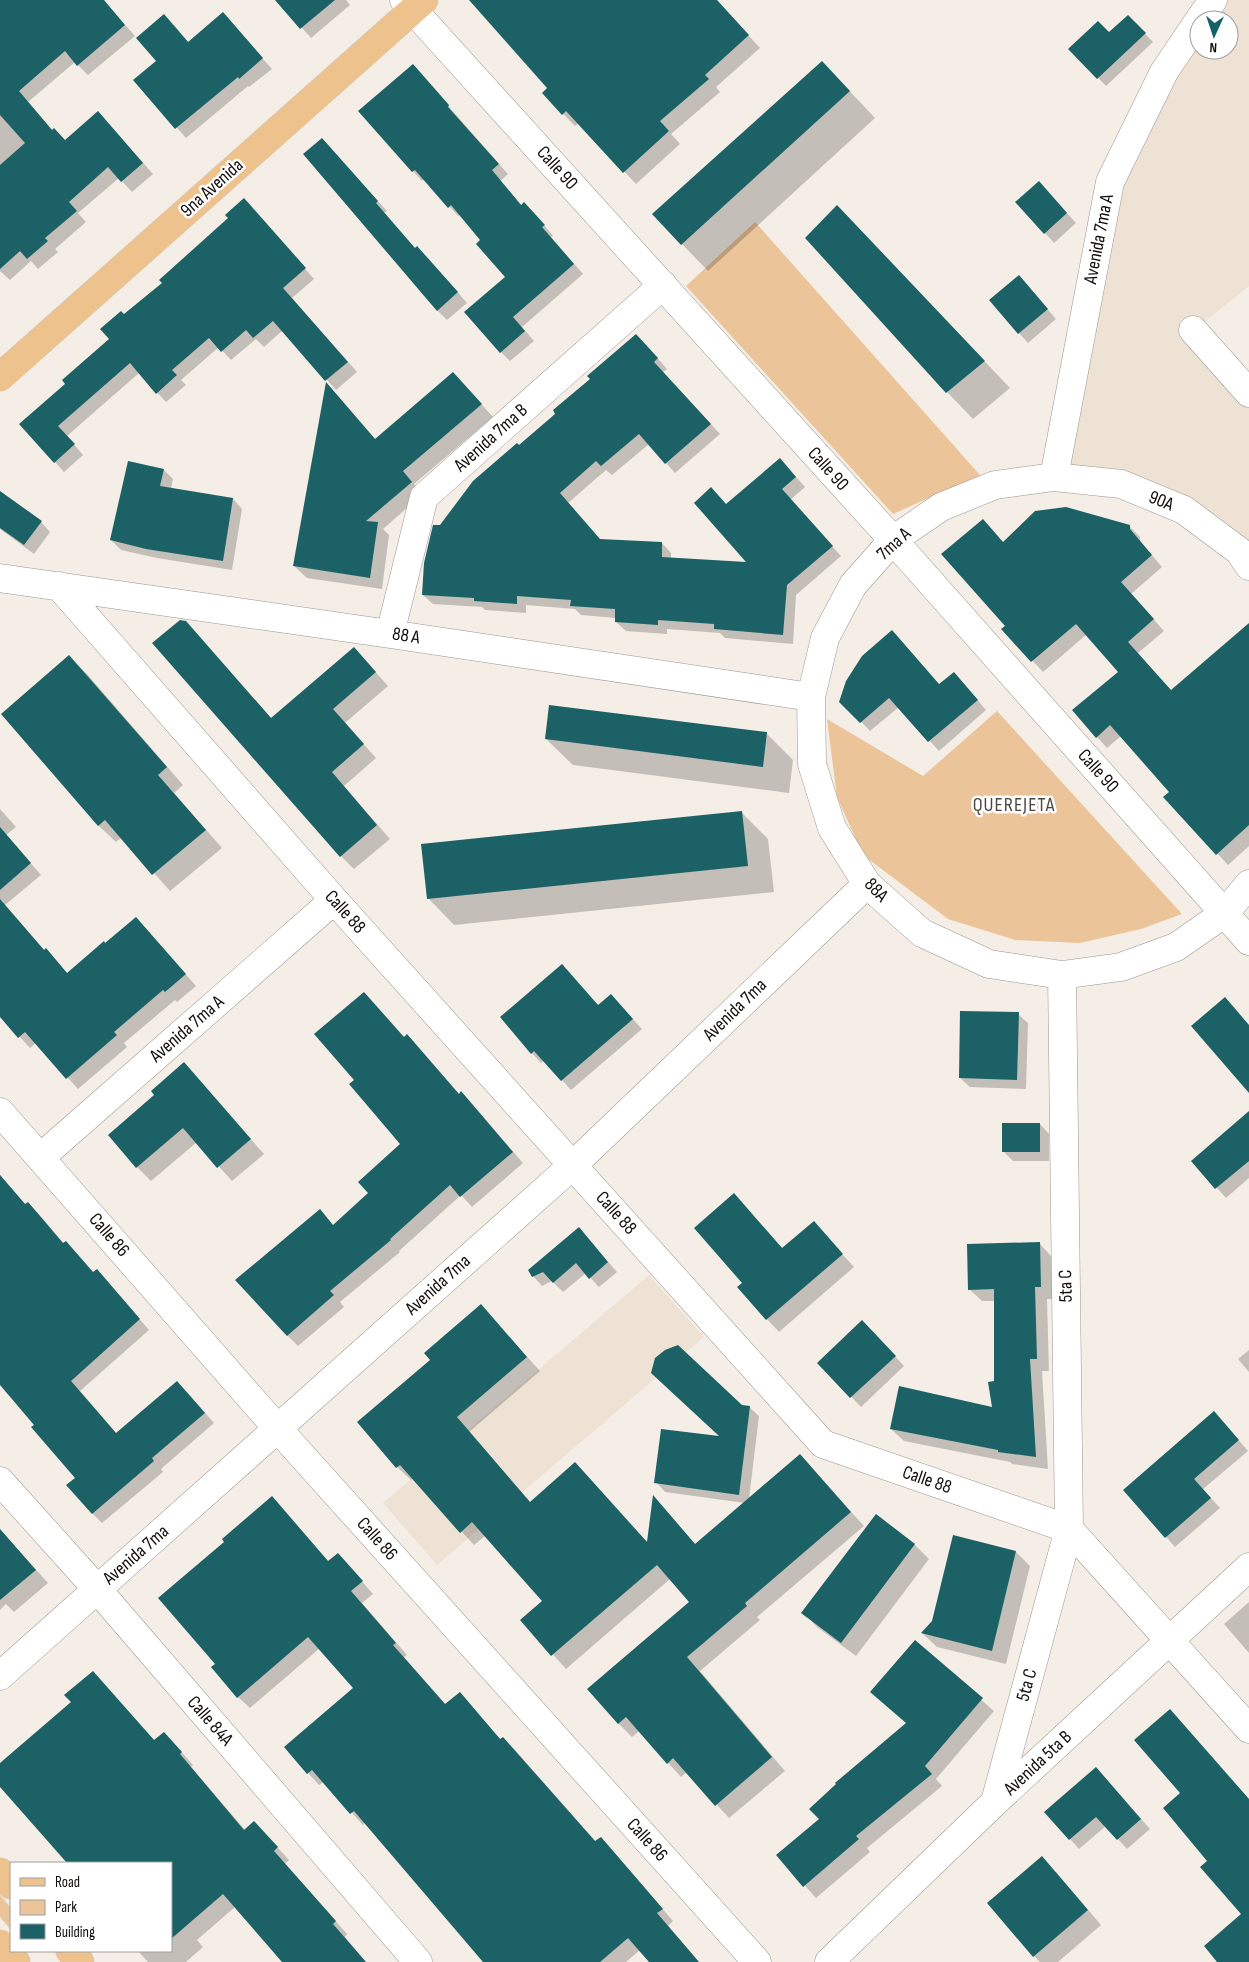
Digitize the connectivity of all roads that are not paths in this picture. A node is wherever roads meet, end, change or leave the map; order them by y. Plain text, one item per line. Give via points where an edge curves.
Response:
1 (414, 3) edge
2 (1189, 35) edge
3 (663, 285) junction
4 (1193, 330) dead end
5 (0, 377) edge
6 (1249, 393) edge
7 (1054, 477) junction
8 (893, 540) junction
9 (1246, 553) edge
10 (0, 578) edge
11 (59, 586) junction
12 (390, 634) junction
13 (811, 697) junction
14 (867, 884) junction
15 (1249, 884) edge
16 (334, 900) junction
17 (1225, 913) junction
18 (1249, 941) edge
19 (1062, 975) junction
20 (0, 1112) edge
21 (41, 1157) junction
22 (573, 1165) junction
23 (278, 1429) junction
24 (0, 1481) edge
25 (1068, 1529) junction
26 (1249, 1567) edge
27 (97, 1589) junction
28 (1170, 1641) junction
29 (0, 1676) edge
30 (1249, 1728) edge
31 (995, 1802) junction
32 (0, 1872) edge
33 (10, 1884) edge
34 (0, 1944) edge
35 (71, 1952) edge
36 (16, 1962) edge
37 (80, 1962) edge
38 (418, 1962) edge
39 (757, 1962) edge
40 (830, 1962) edge

1 - 3 street, Calle 90
1 - 5 main road, 9na Avenida
2 - 7 street, Avenida 7ma A via 1164,72 1110,182
3 - 8 street, Calle 90
3 - 12 street, Avenida 7ma B via 424,497
4 - 6 street
7 - 8 street, 7ma A via 996,485 941,507
7 - 9 street, 90A via 1121,484 1184,510
8 - 13 street, 7ma A via 853,585 825,638
8 - 17 street, Calle 90
10 - 11 street, 88 A
11 - 12 street, 88 A
11 - 16 street, Calle 88
12 - 13 street, 88 A
13 - 14 street, 88A via 812,764 832,828
14 - 19 street, 88A via 922,933 947,945 989,964
14 - 22 street, Avenida 7ma
15 - 17 street
16 - 21 street, Avenida 7ma A
16 - 22 street, Calle 88
17 - 18 street, Calle 90
17 - 19 street via 1176,947 1121,967
19 - 25 street, 5ta C
20 - 21 street, Calle 86
21 - 23 street, Calle 86
22 - 23 street, Avenida 7ma
22 - 25 street, Calle 88 via 822,1444
23 - 27 street, Avenida 7ma
23 - 39 street, Calle 86
24 - 27 street, Calle 84A
25 - 28 street, Calle 88
25 - 31 street, 5ta C
26 - 28 street, Avenida 5ta B
27 - 29 street, Avenida 7ma
27 - 38 street, Calle 84A
28 - 30 street, Calle 88
28 - 31 street, Avenida 5ta B
31 - 40 street, Avenida 5ta B
32 - 33 main road
34 - 36 main road
35 - 37 main road

